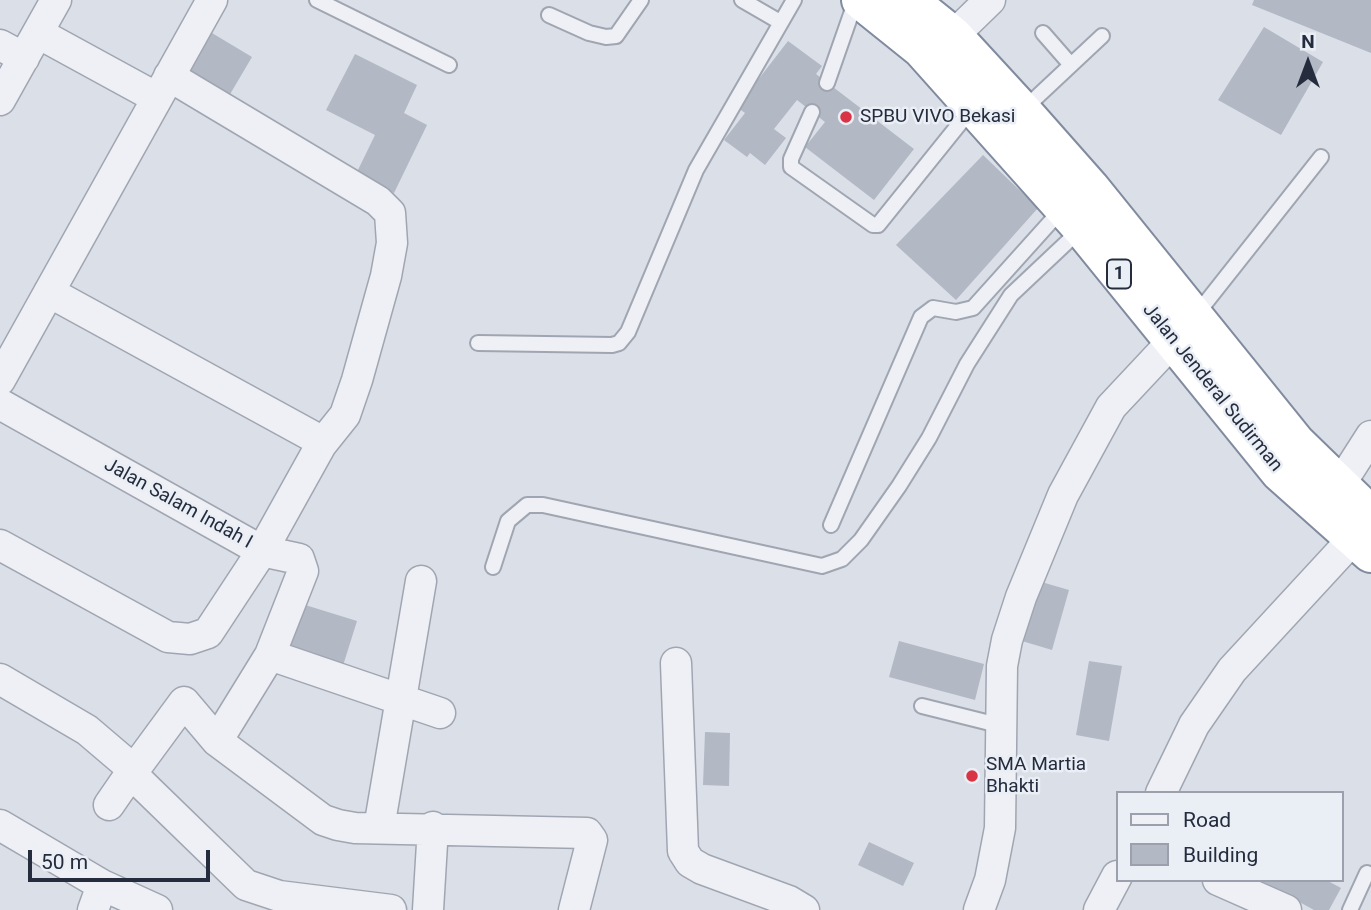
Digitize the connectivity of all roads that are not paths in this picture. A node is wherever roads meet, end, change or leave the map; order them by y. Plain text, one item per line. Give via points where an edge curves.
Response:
1 (56, 0) edge
2 (212, 0) edge
3 (317, 0) edge
4 (641, 0) edge
5 (741, 0) edge
6 (794, 0) edge
7 (859, 0) edge
8 (908, 0) edge
9 (990, 0) edge
10 (549, 15) dead end
11 (780, 22) junction
12 (1043, 33) dead end
13 (953, 36) junction
14 (1102, 36) dead end
15 (21, 45) edge
16 (449, 65) dead end
17 (1071, 65) junction
18 (827, 83) dead end
19 (163, 87) junction
20 (0, 100) edge
21 (974, 106) junction
22 (1022, 111) junction
23 (812, 112) dead end
24 (1321, 158) dead end
25 (1073, 218) junction
26 (50, 292) junction
27 (1185, 329) junction
28 (478, 344) dead end
29 (0, 380) edge
30 (0, 404) edge
31 (1371, 436) edge
32 (321, 445) junction
33 (1339, 486) junction
34 (831, 526) dead end
35 (1365, 536) edge
36 (0, 545) edge
37 (262, 551) junction
38 (493, 567) dead end
39 (421, 582) dead end
40 (270, 655) junction
41 (676, 663) dead end
42 (0, 678) edge
43 (400, 700) junction
44 (922, 706) dead end
45 (440, 713) dead end
46 (1003, 726) junction
47 (217, 741) junction
48 (132, 772) junction
49 (1162, 791) edge
50 (110, 804) dead end
51 (0, 825) edge
52 (433, 827) junction
53 (379, 828) junction
54 (1367, 873) dead end
55 (1116, 878) edge
56 (1223, 882) edge
57 (97, 897) edge
58 (157, 910) edge
59 (391, 910) edge
60 (428, 910) edge
61 (574, 910) edge
62 (804, 910) edge
63 (979, 910) edge
64 (1099, 910) edge
65 (1286, 910) edge
66 (1350, 910) edge

1 - 15 street
2 - 19 street
3 - 16 lane
4 - 10 lane via 616,36 589,33
5 - 11 lane
6 - 11 lane
7 - 18 lane
7 - 21 highway, Jalan Jenderal Sudirman / 1 via 922,49
8 - 13 highway, Jalan Jenderal Sudirman / 1
9 - 13 street
11 - 28 lane via 696,170 628,332 619,343
12 - 17 lane
13 - 22 highway, Jalan Jenderal Sudirman / 1
14 - 17 lane
15 - 19 street
15 - 20 street
17 - 22 lane
19 - 26 street
19 - 32 street via 388,208 392,243 357,380 345,415
21 - 23 lane via 878,225 790,167
21 - 25 highway, Jalan Jenderal Sudirman / 1
22 - 27 highway, Jalan Jenderal Sudirman / 1 via 1090,188
24 - 27 lane
25 - 27 highway, Jalan Jenderal Sudirman / 1
25 - 34 lane via 973,308 956,312 933,308 921,317
25 - 38 lane via 1011,295 899,486 862,540 842,559 822,566 527,505 508,521
26 - 29 street
26 - 32 street
27 - 33 highway, Jalan Jenderal Sudirman / 1
27 - 35 highway, Jalan Jenderal Sudirman / 1 via 1280,472
27 - 46 street via 1111,408 1038,549 1007,640
30 - 37 street, Jalan Salam Indah I
31 - 33 street
32 - 37 street
33 - 35 highway, Jalan Jenderal Sudirman / 1
35 - 49 street via 1232,670 1194,725
36 - 37 street via 178,639 208,633
37 - 40 street, Jalan Salam Indah I via 299,558 303,565
39 - 43 street
40 - 43 street
40 - 47 street, Jalan Salam Indah I
41 - 62 street via 682,851 702,869
42 - 48 street via 86,730
43 - 45 street
43 - 53 street
44 - 46 lane
46 - 63 street via 1000,828
47 - 48 street via 184,702
47 - 53 street via 323,820
48 - 50 street
48 - 59 street via 246,886 279,896
51 - 57 street
52 - 53 street
52 - 60 street
52 - 61 street via 587,833 592,840
54 - 66 lane
55 - 64 street
56 - 65 street
57 - 58 street

